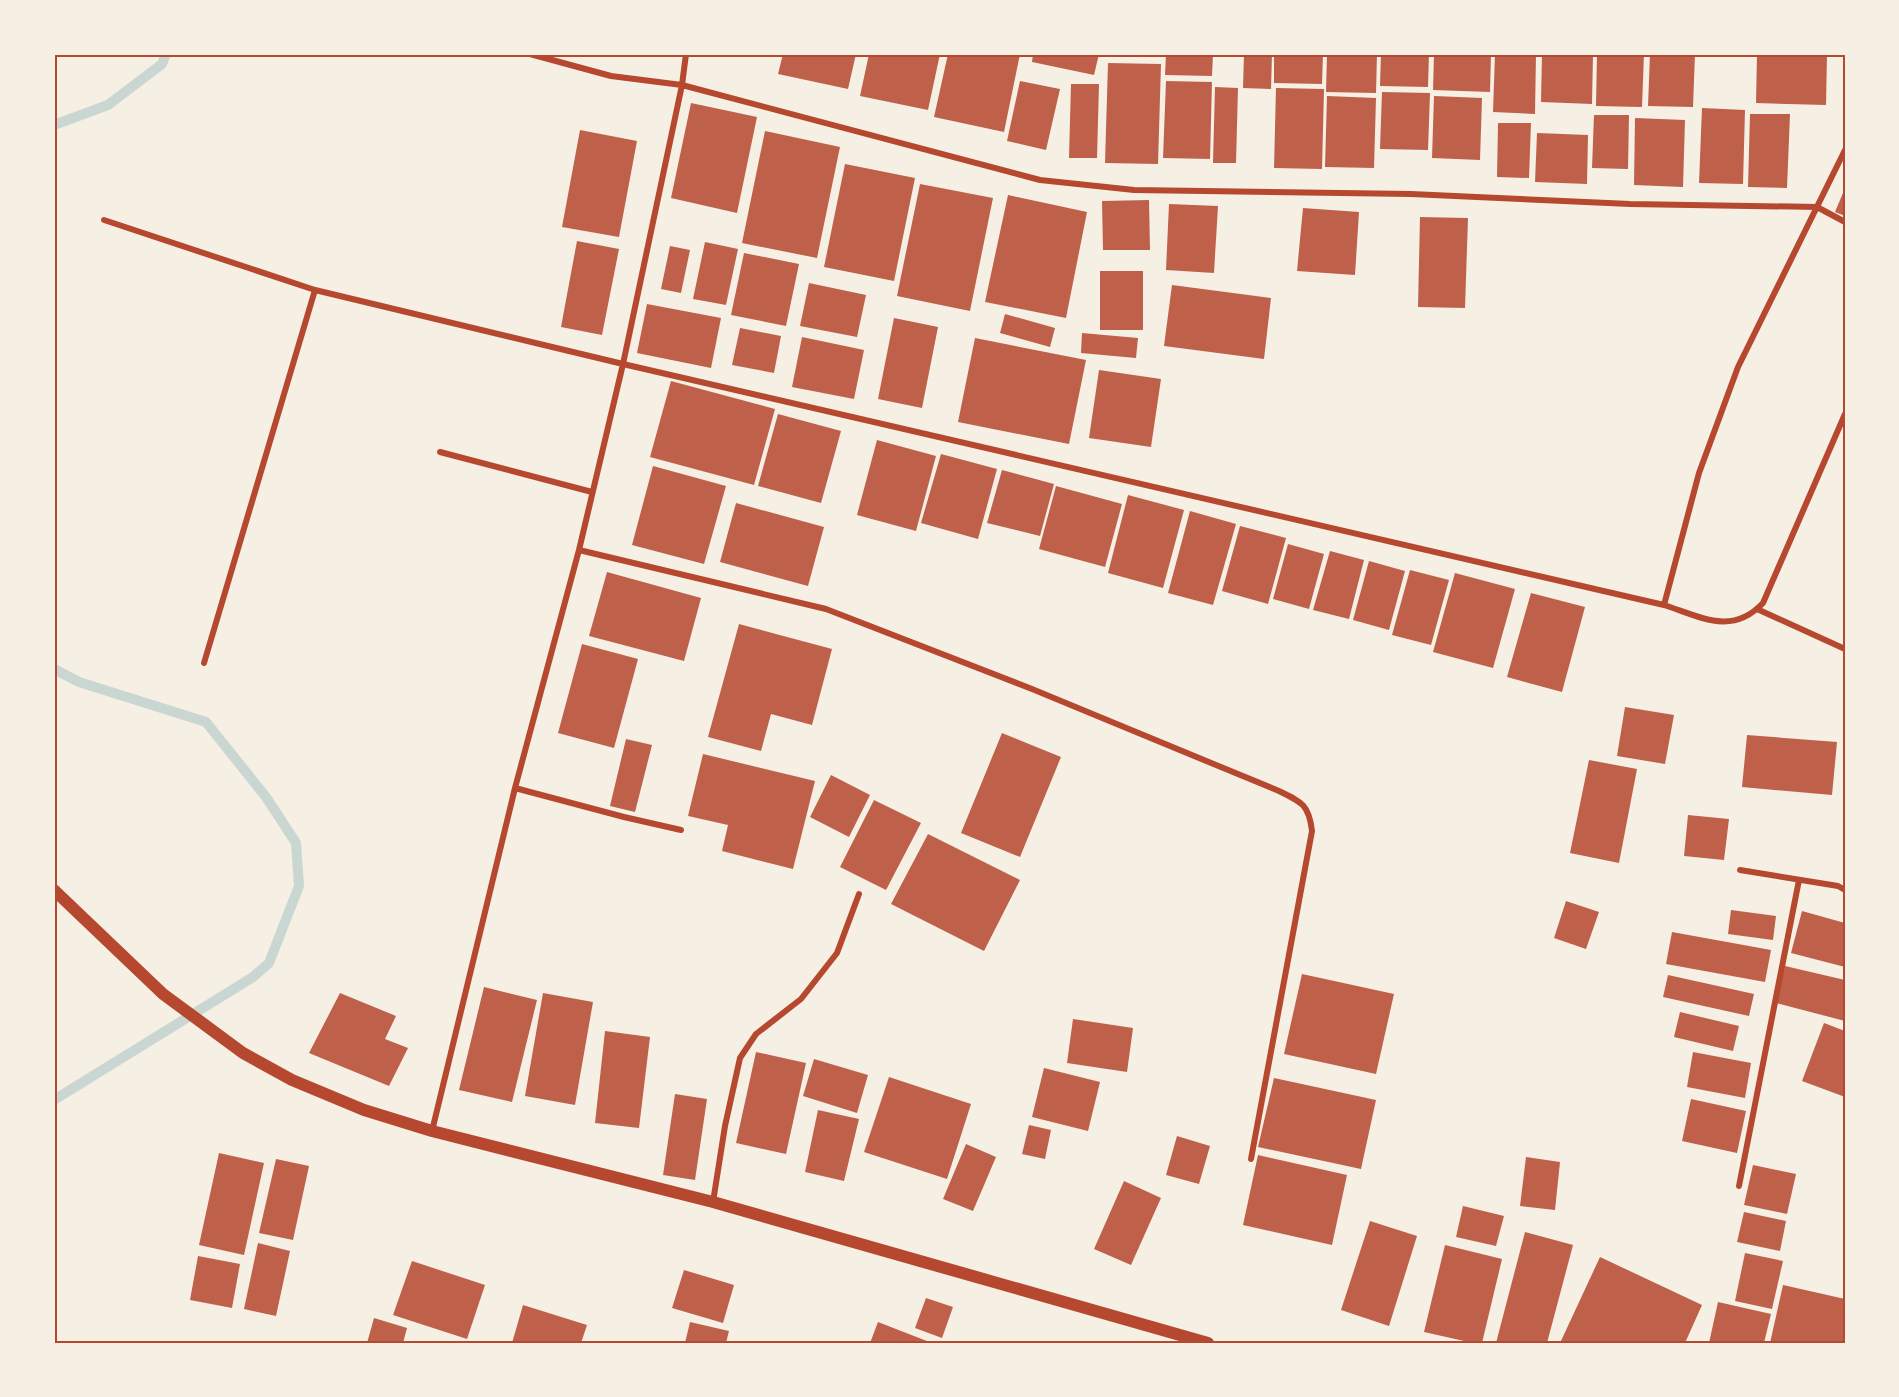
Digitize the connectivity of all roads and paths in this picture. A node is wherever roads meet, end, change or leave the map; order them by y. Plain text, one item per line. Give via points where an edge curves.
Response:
1 (530, 54) edge
2 (687, 54) edge
3 (682, 85) junction
4 (1845, 150) edge
5 (1817, 207) junction
6 (104, 220) dead end
7 (1845, 222) edge
8 (315, 290) junction
9 (623, 364) junction
10 (1845, 414) edge
11 (440, 452) dead end
12 (592, 492) junction
13 (579, 550) junction
14 (1664, 605) junction
15 (1757, 609) junction
16 (1845, 649) edge
17 (204, 663) dead end
18 (514, 788) junction
19 (681, 830) dead end
20 (1740, 870) dead end
21 (1799, 880) junction
22 (54, 890) edge
23 (1845, 890) edge
24 (859, 894) dead end
25 (432, 1131) junction
26 (1251, 1159) dead end
27 (1739, 1186) dead end
28 (713, 1202) junction
29 (1208, 1343) edge

1 - 3 street via 611,76
2 - 3 street
3 - 5 street via 1041,180 1122,189
3 - 9 street
4 - 5 street
5 - 7 street
5 - 14 street via 1738,368 1699,473
6 - 8 street
8 - 9 street
8 - 17 street
9 - 12 street
9 - 14 street
10 - 15 street via 1763,603
11 - 12 street
12 - 13 street
13 - 18 street
13 - 26 street via 826,609 1032,689 1279,791 1303,805 1310,814 1312,831
14 - 15 street via 1712,621 1737,622
15 - 16 street
18 - 19 street
18 - 25 street
20 - 21 street
21 - 23 street
21 - 27 street
22 - 25 main road via 163,994 243,1053 364,1110
24 - 28 street via 837,953 801,999 756,1034 740,1058 724,1126
25 - 28 main road
28 - 29 main road

